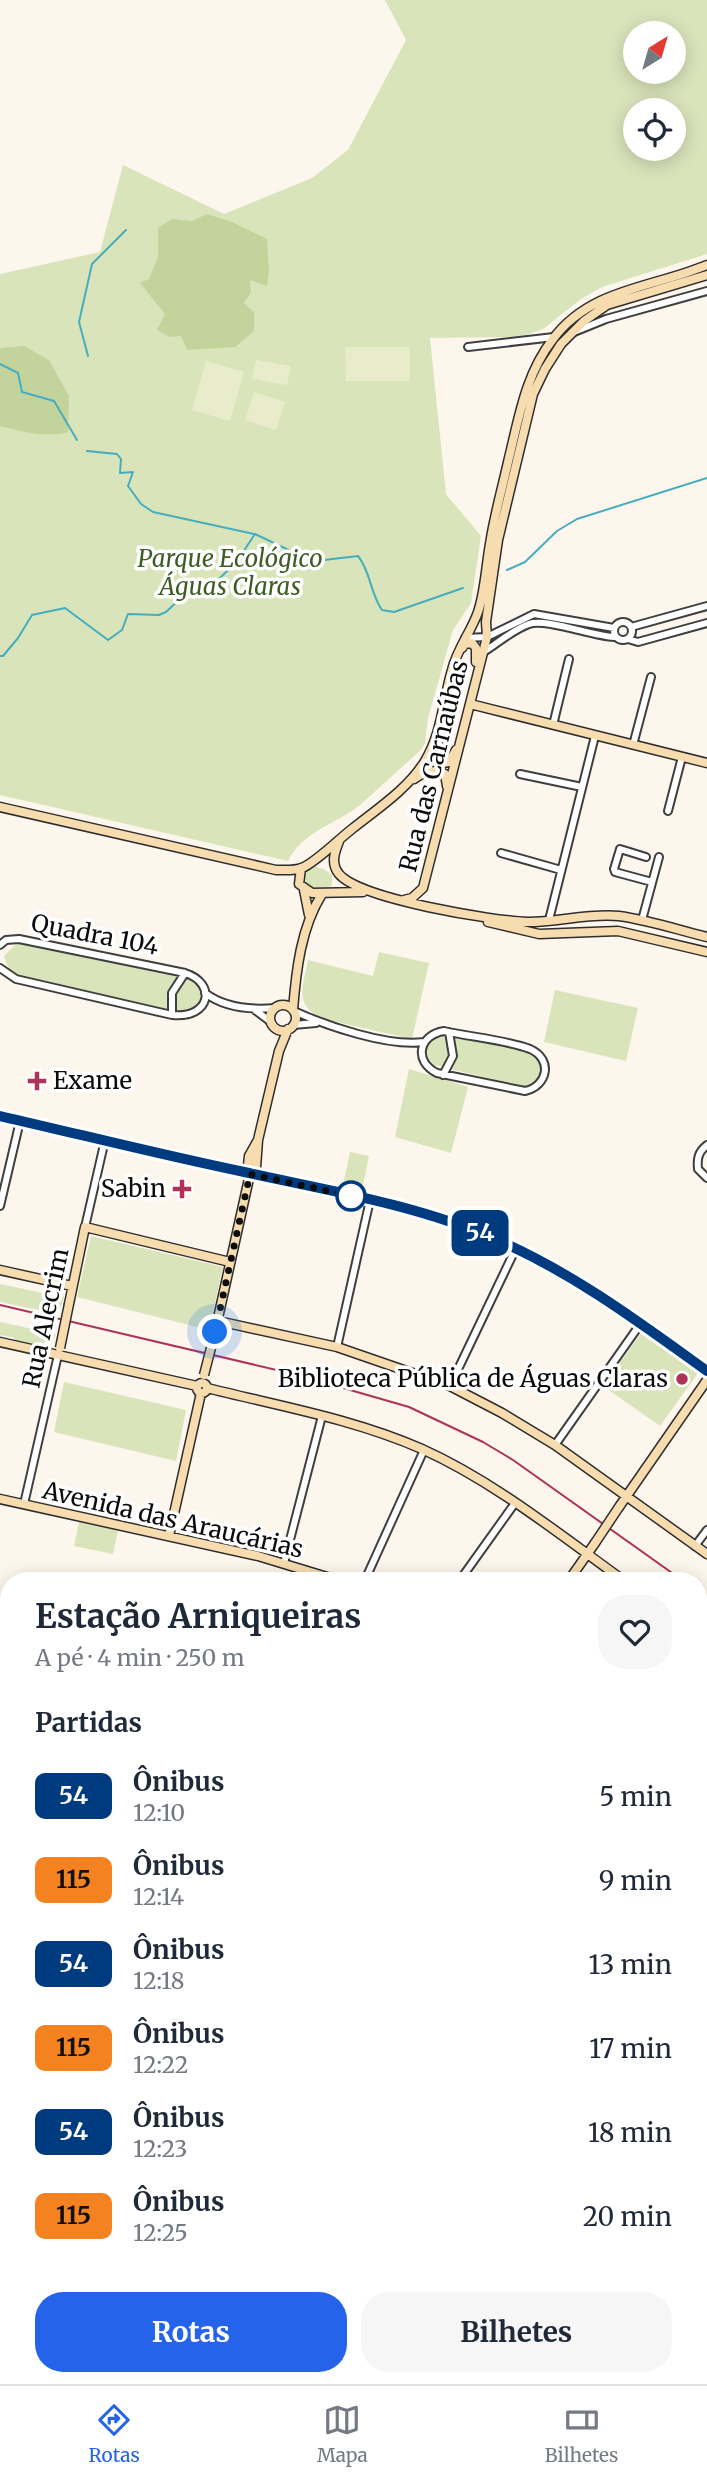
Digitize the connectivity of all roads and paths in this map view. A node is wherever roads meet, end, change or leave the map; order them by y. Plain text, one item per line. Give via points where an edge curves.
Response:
1 (707, 265) edge
2 (707, 275) edge
3 (707, 291) edge
4 (572, 333) junction
5 (554, 337) junction
6 (468, 347) dead end
7 (707, 606) edge
8 (707, 622) edge
9 (631, 627) junction
10 (614, 628) junction
11 (487, 636) junction
12 (614, 636) junction
13 (464, 638) junction
14 (628, 639) junction
15 (482, 653) junction
16 (569, 659) dead end
17 (452, 669) junction
18 (476, 676) junction
19 (651, 677) dead end
20 (470, 704) junction
21 (441, 720) junction
22 (553, 725) junction
23 (595, 736) junction
24 (461, 743) junction
25 (633, 745) junction
26 (682, 757) junction
27 (707, 763) edge
28 (520, 774) dead end
29 (582, 787) junction
30 (401, 789) junction
31 (446, 799) junction
32 (0, 807) edge
33 (668, 811) dead end
34 (340, 839) junction
35 (501, 853) dead end
36 (646, 857) dead end
37 (659, 857) dead end
38 (301, 868) junction
39 (276, 870) junction
40 (561, 870) junction
41 (652, 882) junction
42 (301, 887) junction
43 (423, 888) junction
44 (370, 892) junction
45 (322, 894) junction
46 (404, 900) junction
47 (444, 910) junction
48 (476, 916) junction
49 (309, 918) junction
50 (549, 920) junction
51 (642, 920) junction
52 (676, 929) junction
53 (707, 937) edge
54 (673, 944) junction
55 (0, 945) edge
56 (707, 952) edge
57 (0, 968) edge
58 (185, 973) junction
59 (295, 986) junction
60 (205, 993) junction
61 (222, 1003) junction
62 (203, 1006) junction
63 (277, 1007) junction
64 (255, 1010) junction
65 (293, 1010) junction
66 (172, 1015) junction
67 (318, 1022) junction
68 (272, 1024) junction
69 (291, 1027) junction
70 (449, 1032) junction
71 (424, 1042) junction
72 (409, 1044) junction
73 (279, 1051) junction
74 (421, 1052) junction
75 (443, 1075) junction
76 (0, 1116) edge
77 (20, 1121) junction
78 (105, 1140) junction
79 (707, 1145) edge
80 (250, 1174) junction
81 (707, 1178) edge
82 (370, 1200) junction
83 (0, 1206) edge
84 (85, 1227) junction
85 (516, 1248) junction
86 (230, 1262) junction
87 (0, 1270) edge
88 (72, 1286) junction
89 (218, 1321) junction
90 (641, 1323) junction
91 (0, 1342) edge
92 (337, 1347) junction
93 (59, 1351) junction
94 (707, 1371) edge
95 (707, 1380) edge
96 (202, 1385) junction
97 (450, 1386) junction
98 (322, 1416) junction
99 (555, 1445) junction
100 (424, 1450) junction
101 (626, 1496) junction
102 (0, 1499) edge
103 (515, 1503) junction
104 (24, 1504) junction
105 (707, 1530) edge
106 (169, 1536) junction
107 (695, 1546) junction
108 (587, 1554) junction
109 (707, 1555) edge
110 (284, 1563) junction
111 (312, 1572) edge
112 (369, 1572) edge
113 (466, 1572) edge
114 (575, 1572) edge
115 (612, 1572) edge

1 - 5 street, Rua das Carnaúbas via 602,299
2 - 4 street via 607,305
3 - 4 street
4 - 11 street via 555,352 533,394 498,540
5 - 6 street
5 - 13 street, Rua das Carnaúbas via 525,389 478,612
7 - 9 street
8 - 14 street via 638,642
9 - 10 street via 621,622
9 - 14 street
10 - 11 street, Rua das Carnaúbas via 534,614
10 - 12 street
11 - 13 street
11 - 15 street, Rua das Carnaúbas
12 - 14 street
12 - 15 street, Rua das Carnaúbas via 540,622
13 - 17 street, Rua das Carnaúbas
15 - 18 street, Rua das Carnaúbas
16 - 22 street
17 - 18 street via 462,648 472,643
17 - 21 street, Rua das Carnaúbas
18 - 20 street, Rua das Carnaúbas
19 - 25 street
20 - 22 street
20 - 24 street, Rua das Carnaúbas
21 - 24 street via 437,759 449,762
21 - 30 street, Rua das Carnaúbas via 426,760
22 - 23 street
23 - 25 street
23 - 29 street
24 - 31 street, Rua das Carnaúbas
25 - 26 street
26 - 27 street
26 - 33 street
28 - 29 street
29 - 40 street
30 - 31 street via 419,775 437,771 447,777
30 - 34 street, Rua das Carnaúbas
31 - 43 street, Rua das Carnaúbas
32 - 39 street
34 - 38 street, Rua das Carnaúbas
34 - 44 street via 334,862 338,873
35 - 40 street
36 - 41 street via 620,849 614,869
37 - 41 street
38 - 39 street
38 - 42 street
39 - 42 street
40 - 50 street
41 - 51 street
42 - 45 street
42 - 49 street
43 - 46 street, Rua das Carnaúbas
43 - 47 street, Rua das Carnaúbas via 426,898
44 - 45 street
44 - 46 street
45 - 49 street
46 - 47 street
47 - 48 street
48 - 50 street
48 - 54 street via 527,933 614,931
49 - 59 street
50 - 51 street via 606,915
51 - 52 street
52 - 53 street
52 - 54 street
54 - 56 street
55 - 58 street, Quadra 104 via 19,939
57 - 66 street, Quadra 104 via 16,979
58 - 60 street, Quadra 104 via 196,978
58 - 66 street, Quadra 104 via 173,993
59 - 63 street
59 - 65 street
60 - 61 street, Quadra 104
60 - 62 street
61 - 62 street, Quadra 104
61 - 64 street, Quadra 104
62 - 66 street, Quadra 104 via 190,1015
63 - 64 street, Quadra 104
63 - 65 street
63 - 68 street via 271,1014
64 - 68 street, Quadra 104
65 - 67 street
65 - 69 street via 296,1020
67 - 69 street
67 - 72 street
68 - 69 street via 281,1030
68 - 73 street
69 - 73 street
70 - 71 street via 433,1033
70 - 75 street via 453,1056
70 - 75 street via 532,1050 544,1060 546,1070 539,1085 525,1091
71 - 72 street
71 - 74 street
72 - 74 street
73 - 80 street via 256,1167
74 - 75 street via 431,1070
76 - 77 street
77 - 78 street
77 - 83 street
78 - 80 street
78 - 84 street, Rua Alecrim
79 - 81 street via 697,1161
80 - 82 street
80 - 86 street
82 - 85 street
82 - 92 street
84 - 86 street
84 - 88 street, Rua Alecrim
85 - 90 street
85 - 97 street
86 - 89 street
87 - 88 street
88 - 93 street, Rua Alecrim, bridge
89 - 92 street
89 - 96 street, bridge
90 - 94 street
90 - 99 street
91 - 93 street
92 - 97 street
93 - 96 street
93 - 104 street, Rua Alecrim
95 - 101 street
96 - 98 street
96 - 106 street
97 - 99 street
98 - 100 street
98 - 110 street
99 - 101 street
100 - 103 street
100 - 112 street
101 - 107 street
101 - 108 street, bridge
102 - 104 street, Avenida das Araucárias
103 - 108 street
103 - 113 street
104 - 106 street, Avenida das Araucárias
105 - 107 street
106 - 110 street, Avenida das Araucárias
107 - 109 street
108 - 114 street
108 - 115 street
110 - 111 street, Avenida das Araucárias

